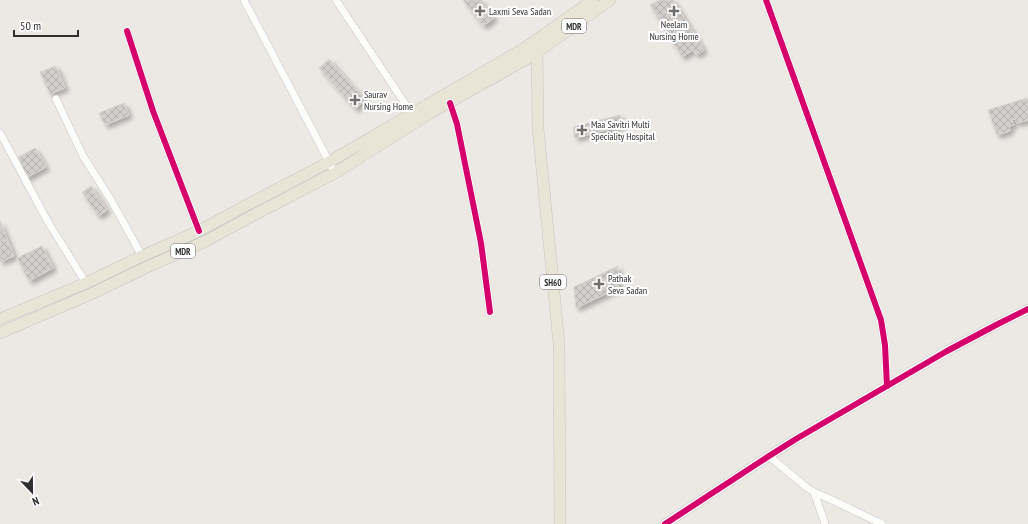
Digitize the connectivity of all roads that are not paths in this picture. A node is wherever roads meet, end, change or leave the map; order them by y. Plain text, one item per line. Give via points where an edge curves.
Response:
1 (244, 0) edge
2 (336, 0) edge
3 (593, 0) edge
4 (610, 0) edge
5 (766, 0) edge
6 (127, 31) dead end
7 (537, 47) junction
8 (56, 99) dead end
9 (450, 103) junction
10 (412, 114) junction
11 (0, 133) edge
12 (377, 141) junction
13 (329, 162) junction
14 (335, 173) junction
15 (199, 231) junction
16 (142, 256) junction
17 (86, 283) junction
18 (1028, 309) edge
19 (490, 312) dead end
20 (0, 319) edge
21 (0, 333) edge
22 (887, 386) junction
23 (769, 456) junction
24 (814, 492) junction
25 (560, 524) edge
26 (665, 524) edge
27 (825, 524) edge
28 (882, 524) edge

1 - 13 street
2 - 10 street
3 - 7 main road, MDR
4 - 7 main road, MDR
5 - 22 street via 881,320
6 - 15 street via 153,111
7 - 9 main road, MDR via 532,56
7 - 10 main road, MDR
7 - 25 main road, SH60 via 538,128 559,344
8 - 16 street via 83,156
9 - 12 main road, MDR
9 - 19 street via 457,124 481,243
10 - 12 main road, MDR
11 - 17 street via 48,222
12 - 13 main road, MDR via 354,147
12 - 14 main road, MDR via 360,159
13 - 14 street
13 - 15 main road, MDR
14 - 21 main road, MDR via 204,242
15 - 16 main road, MDR
16 - 17 main road, MDR
17 - 20 main road, MDR
18 - 22 street
22 - 23 street
23 - 24 street
23 - 26 street
24 - 27 street
24 - 28 street

